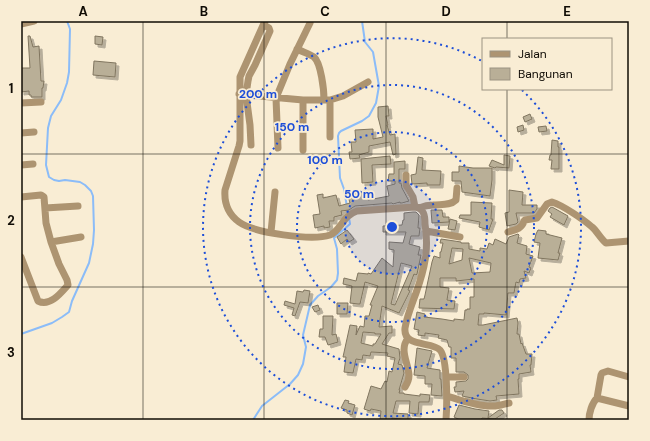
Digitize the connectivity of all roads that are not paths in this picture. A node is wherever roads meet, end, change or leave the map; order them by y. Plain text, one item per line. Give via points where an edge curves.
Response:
1 (34, 21) edge
2 (264, 23) edge
3 (310, 23) dead end
4 (21, 24) edge
5 (297, 49) junction
6 (368, 82) dead end
7 (242, 95) junction
8 (276, 98) junction
9 (303, 100) junction
10 (327, 100) junction
11 (41, 102) dead end
12 (21, 103) edge
13 (34, 132) dead end
14 (21, 133) edge
15 (330, 137) dead end
16 (251, 145) dead end
17 (278, 148) dead end
18 (303, 150) dead end
19 (33, 164) dead end
20 (21, 165) edge
21 (406, 175) dead end
22 (457, 188) dead end
23 (275, 192) dead end
24 (21, 197) edge
25 (78, 206) dead end
26 (45, 208) junction
27 (417, 208) junction
28 (426, 231) junction
29 (271, 232) junction
30 (508, 232) dead end
31 (460, 236) dead end
32 (81, 237) dead end
33 (629, 241) edge
34 (51, 242) junction
35 (21, 258) edge
36 (23, 272) edge
37 (408, 338) junction
38 (446, 377) junction
39 (464, 377) dead end
40 (629, 377) edge
41 (405, 388) dead end
42 (447, 396) junction
43 (597, 398) junction
44 (509, 403) dead end
45 (629, 406) edge
46 (446, 420) edge
47 (589, 420) edge

1 - 4 street
2 - 7 street via 240,77
3 - 5 street
5 - 8 street
5 - 10 street via 313,56 317,61
6 - 10 street via 343,96
7 - 8 street
7 - 16 street via 250,125
7 - 29 street via 240,140 225,190 225,203 229,212 239,222
8 - 9 street
8 - 17 street
9 - 10 street
9 - 18 street
10 - 15 street
11 - 12 street
13 - 14 street
19 - 20 street
21 - 27 street via 406,185
22 - 27 street via 456,200 453,203
23 - 29 street
24 - 26 street via 42,195
25 - 26 street
26 - 34 street
27 - 28 street via 424,214
27 - 29 street via 353,212 333,234 322,237 301,237
28 - 31 street
28 - 37 street via 426,255 405,327
30 - 33 street via 520,228 525,220 537,218 552,202 592,226 606,243
32 - 34 street
34 - 36 street via 68,285 57,296 42,303 38,301
35 - 36 street
37 - 38 street via 441,351
37 - 41 street via 404,348 409,375
38 - 39 street
38 - 42 street
40 - 43 street via 608,371 602,373
42 - 44 street via 489,406
42 - 46 street
43 - 45 street
43 - 47 street

